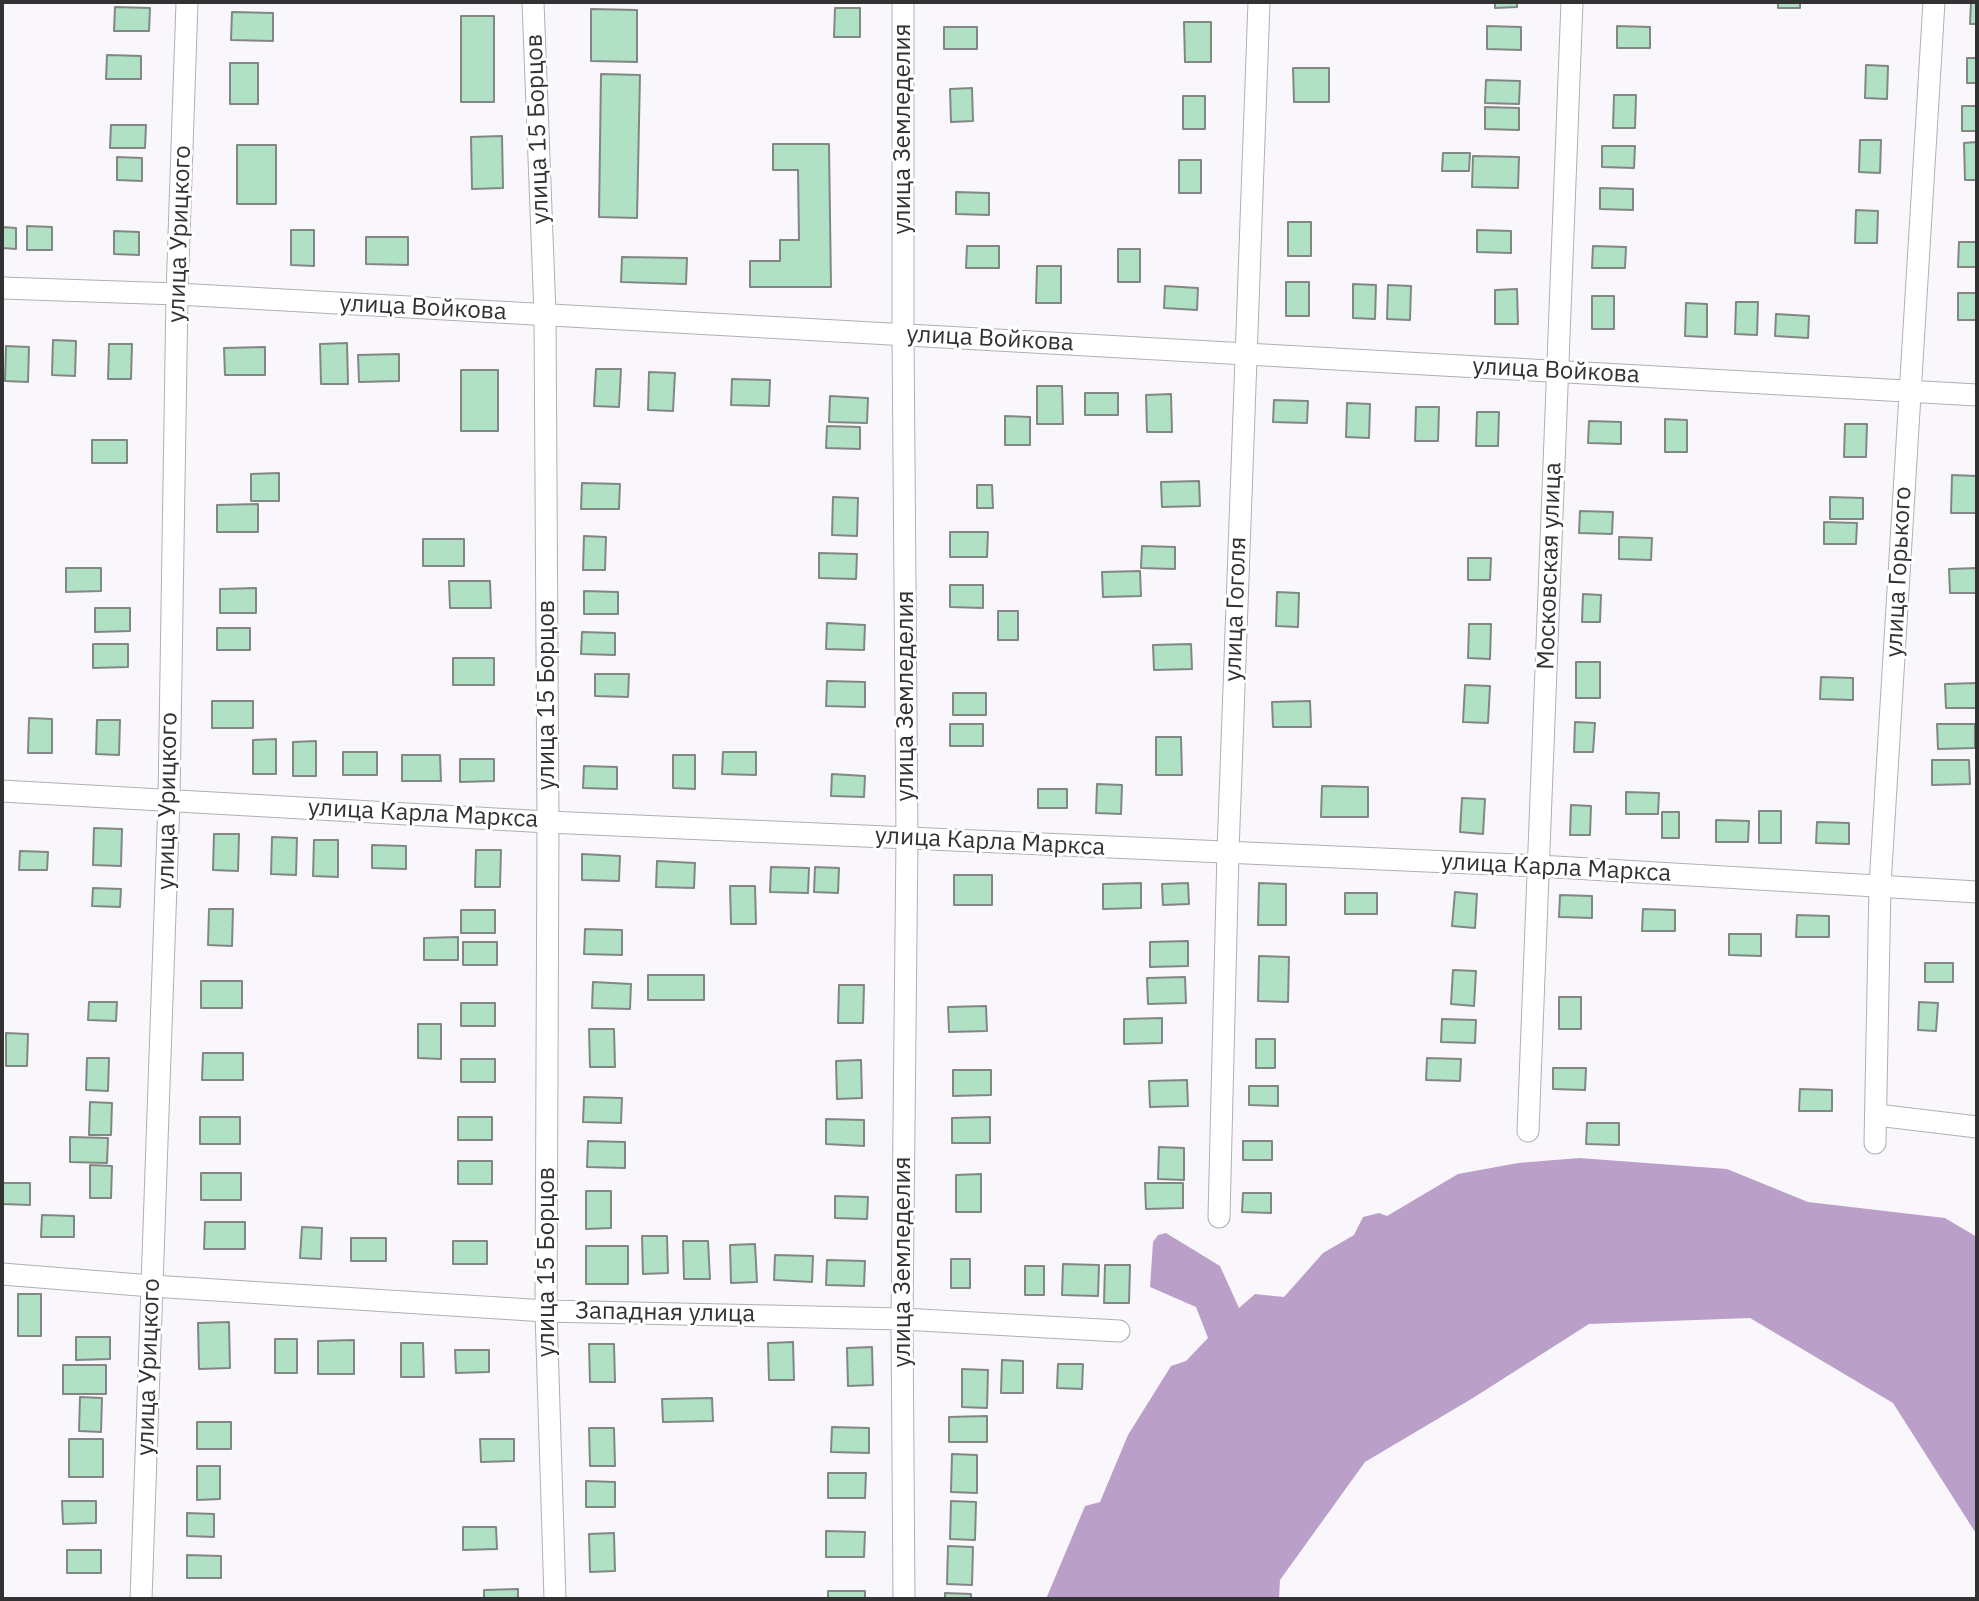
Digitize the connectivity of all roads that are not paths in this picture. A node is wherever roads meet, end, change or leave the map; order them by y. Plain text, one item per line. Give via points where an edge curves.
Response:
1 (187, 2) edge
2 (533, 2) edge
3 (903, 2) edge
4 (1259, 2) edge
5 (1572, 2) edge
6 (1934, 2) edge
7 (2, 288) edge
8 (177, 294) junction
9 (545, 314) junction
10 (903, 334) junction
11 (1245, 353) junction
12 (1558, 371) junction
13 (1909, 391) junction
14 (1977, 395) edge
15 (2, 791) edge
16 (169, 799) junction
17 (548, 821) junction
18 (908, 838) junction
19 (1228, 852) junction
20 (1539, 866) junction
21 (1881, 885) junction
22 (1977, 892) edge
23 (1877, 1115) junction
24 (1977, 1127) edge
25 (1528, 1131) dead end
26 (1875, 1143) dead end
27 (1219, 1217) dead end
28 (2, 1274) edge
29 (152, 1286) junction
30 (545, 1311) junction
31 (902, 1319) junction
32 (1119, 1331) dead end
33 (141, 1599) edge
34 (555, 1599) edge
35 (904, 1599) edge

1 - 8 street, улица Урицкого
2 - 9 street, улица 15 Борцов
3 - 10 street, улица Земледелия
4 - 11 street, улица Гоголя
5 - 12 street, Московская улица
6 - 13 street, улица Горького
7 - 8 street, улица Войкова
8 - 9 street, улица Войкова
8 - 16 street, улица Урицкого
9 - 10 street, улица Войкова
9 - 17 street, улица 15 Борцов
10 - 11 street, улица Войкова
10 - 18 street, улица Земледелия
11 - 12 street, улица Войкова
11 - 19 street, улица Гоголя
12 - 13 street, улица Войкова
12 - 20 street, Московская улица
13 - 14 street, улица Войкова
13 - 21 street, улица Горького
15 - 16 street, улица Карла Маркса
16 - 17 street, улица Карла Маркса
16 - 29 street, улица Урицкого
17 - 18 street, улица Карла Маркса
17 - 30 street, улица 15 Борцов
18 - 19 street, улица Карла Маркса
18 - 31 street, улица Земледелия
19 - 20 street, улица Карла Маркса
19 - 27 street, улица Гоголя
20 - 21 street, улица Карла Маркса
20 - 25 street, Московская улица
21 - 22 street, улица Карла Маркса
21 - 23 street, улица Горького
23 - 24 street
23 - 26 street, улица Горького
28 - 29 street, Западная улица
29 - 30 street, Западная улица
29 - 33 street, улица Урицкого
30 - 31 street, Западная улица
30 - 34 street, улица 15 Борцов
31 - 32 street, Западная улица
31 - 35 street, улица Земледелия

